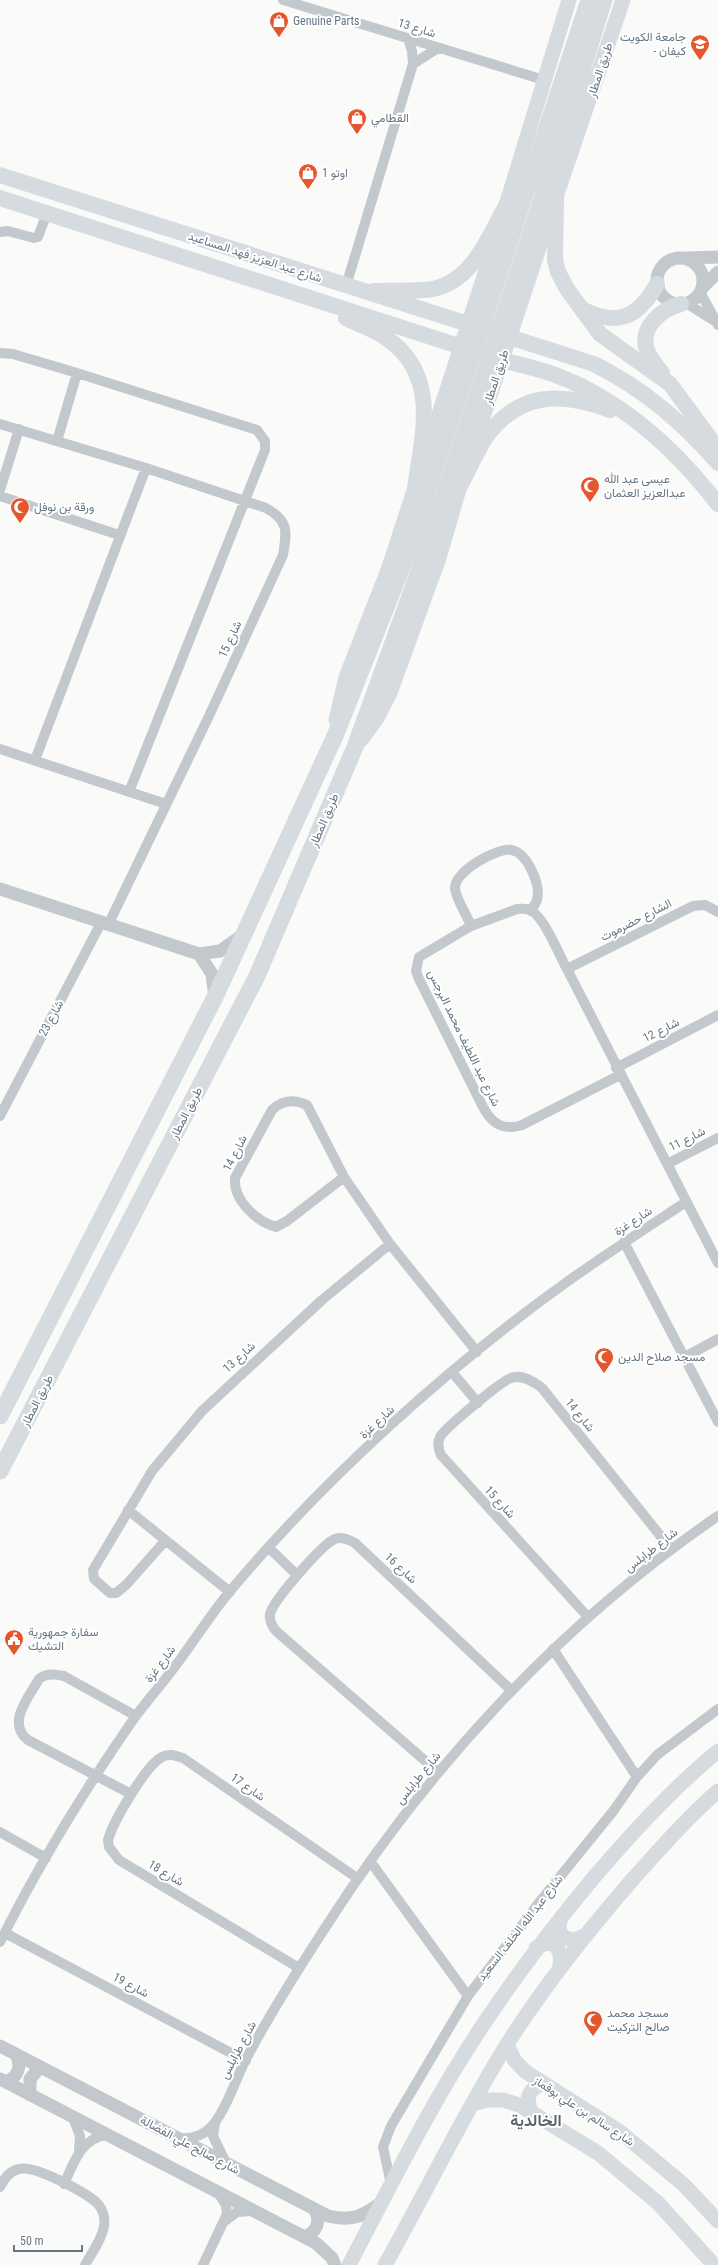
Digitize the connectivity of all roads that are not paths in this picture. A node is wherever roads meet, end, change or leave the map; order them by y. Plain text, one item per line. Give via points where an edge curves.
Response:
1 (283, 0) edge
2 (569, 0) edge
3 (583, 0) edge
4 (589, 0) edge
5 (604, 0) edge
6 (613, 0) edge
7 (623, 0) edge
8 (583, 19) junction
9 (594, 33) junction
10 (408, 39) junction
11 (438, 48) junction
12 (413, 64) junction
13 (544, 80) junction
14 (0, 175) edge
15 (556, 197) junction
16 (0, 198) edge
17 (532, 202) junction
18 (507, 204) junction
19 (115, 212) junction
20 (47, 213) junction
21 (0, 232) edge
22 (109, 232) junction
23 (718, 257) edge
24 (681, 258) junction
25 (488, 264) junction
26 (718, 272) edge
27 (527, 283) junction
28 (657, 284) junction
29 (346, 286) junction
30 (285, 289) junction
31 (701, 290) junction
32 (362, 292) junction
33 (684, 304) junction
34 (580, 308) junction
35 (717, 323) edge
36 (468, 324) junction
37 (509, 337) junction
38 (461, 347) junction
39 (0, 353) edge
40 (502, 360) junction
41 (77, 373) junction
42 (670, 384) junction
43 (443, 400) junction
44 (486, 411) junction
45 (634, 419) junction
46 (0, 424) edge
47 (19, 429) junction
48 (56, 441) junction
49 (718, 449) edge
50 (718, 463) edge
51 (146, 468) junction
52 (460, 486) junction
53 (415, 488) junction
54 (0, 490) edge
55 (0, 496) edge
56 (245, 502) junction
57 (718, 504) edge
58 (119, 535) junction
59 (414, 560) junction
60 (335, 736) junction
61 (355, 747) junction
62 (0, 749) edge
63 (35, 760) junction
64 (129, 792) junction
65 (166, 804) junction
66 (0, 889) edge
67 (531, 911) junction
68 (718, 912) edge
69 (105, 922) junction
70 (472, 926) junction
71 (245, 934) junction
72 (199, 954) junction
73 (567, 969) junction
74 (215, 996) junction
75 (718, 1015) edge
76 (618, 1071) junction
77 (0, 1116) edge
78 (718, 1138) edge
79 (667, 1164) junction
80 (344, 1177) junction
81 (686, 1202) junction
82 (94, 1236) junction
83 (624, 1242) junction
84 (390, 1244) junction
85 (718, 1263) edge
86 (718, 1339) edge
87 (477, 1352) junction
88 (683, 1358) junction
89 (53, 1369) junction
90 (452, 1372) junction
91 (478, 1402) junction
92 (0, 1416) edge
93 (718, 1422) edge
94 (0, 1471) edge
95 (128, 1510) junction
96 (718, 1516) edge
97 (165, 1541) junction
98 (269, 1548) junction
99 (671, 1548) junction
100 (297, 1575) junction
101 (230, 1592) junction
102 (588, 1617) junction
103 (553, 1649) junction
104 (511, 1690) junction
105 (718, 1709) edge
106 (136, 1716) junction
107 (718, 1751) edge
108 (438, 1772) junction
109 (96, 1775) junction
110 (637, 1777) junction
111 (718, 1791) edge
112 (131, 1794) junction
113 (0, 1832) edge
114 (46, 1858) junction
115 (370, 1860) junction
116 (357, 1878) junction
117 (562, 1915) junction
118 (3, 1929) edge
119 (584, 1936) junction
120 (536, 1948) junction
121 (299, 1968) junction
122 (559, 1969) junction
123 (468, 1996) junction
124 (507, 2045) junction
125 (0, 2046) edge
126 (16, 2054) junction
127 (246, 2061) junction
128 (40, 2067) junction
129 (3, 2081) edge
130 (543, 2084) junction
131 (30, 2095) junction
132 (472, 2104) junction
133 (531, 2111) junction
134 (73, 2118) junction
135 (216, 2121) junction
136 (106, 2135) junction
137 (176, 2138) junction
138 (79, 2151) junction
139 (227, 2165) junction
140 (64, 2184) junction
141 (391, 2184) junction
142 (0, 2187) edge
143 (219, 2194) junction
144 (382, 2202) junction
145 (251, 2210) junction
146 (315, 2210) junction
147 (225, 2221) junction
148 (718, 2222) edge
149 (304, 2237) junction
150 (85, 2265) edge
151 (203, 2265) edge
152 (335, 2265) edge
153 (349, 2265) edge
154 (385, 2265) edge
155 (714, 2265) edge

1 - 10 street, شارع 13
2 - 13 main road, طريق المطار
3 - 8 highway
4 - 8 highway, طريق المطار
5 - 9 highway, طريق المطار
6 - 9 highway via 603,24
7 - 15 main road, طريق المطار
8 - 17 highway, طريق المطار
9 - 17 highway, طريق المطار
10 - 11 street, شارع 13
10 - 12 street
11 - 12 street
11 - 13 street, شارع 13
12 - 29 street
13 - 18 main road, طريق المطار
14 - 19 main road, شارع عبد العزيز فهد المساعيد
15 - 27 main road, طريق المطار
15 - 34 main road via 556,265 567,289
16 - 20 main road, شارع عبد العزيز فهد المساعيد
17 - 59 highway, طريق المطار
18 - 25 main road, طريق المطار
18 - 32 main road via 476,259 464,274 450,283 432,289
19 - 22 main road via 120,224 114,231
19 - 29 main road, شارع عبد العزيز فهد المساعيد
20 - 21 street via 38,237 8,231
20 - 22 main road, شارع عبد العزيز فهد المساعيد
22 - 30 main road, شارع عبد العزيز فهد المساعيد via 134,243
23 - 24 street
24 - 28 street via 672,259 662,267
24 - 31 street via 690,260 699,268 703,276
25 - 27 main road via 490,272 502,284 519,286
25 - 36 main road, طريق المطار
26 - 31 street
27 - 37 main road, طريق المطار
28 - 33 street via 665,299
28 - 34 main road via 649,298 638,308 617,319 601,318
29 - 32 main road, شارع عبد العزيز فهد المساعيد
30 - 38 main road, شارع عبد العزيز فهد المساعيد
30 - 53 main road via 384,336 404,353 417,372 424,394 425,420
31 - 33 street via 694,299
31 - 35 street
32 - 36 main road, شارع عبد العزيز فهد المساعيد
33 - 35 street
33 - 42 main road via 667,308 658,315 646,338 650,358
34 - 42 main road via 600,334
36 - 37 main road, شارع عبد العزيز فهد المساعيد
36 - 38 main road, طريق المطار
37 - 40 main road, طريق المطار
37 - 50 main road, شارع عبد العزيز فهد المساعيد via 594,364 616,376 673,415
38 - 40 main road, شارع عبد العزيز فهد المساعيد
38 - 43 main road, طريق المطار
39 - 41 street via 13,354
40 - 44 main road, طريق المطار
40 - 45 main road, شارع عبد العزيز فهد المساعيد via 557,376 598,394
41 - 48 street
41 - 56 street via 257,430 265,441 265,450
42 - 49 main road
43 - 44 main road via 456,391 468,391 479,396
43 - 53 main road, طريق المطار
44 - 52 main road, طريق المطار
45 - 52 main road via 592,403 569,398 552,398 530,403 498,422 486,438
45 - 57 main road via 696,476
46 - 47 street, شارع 15
47 - 48 street, شارع 15
47 - 54 street
48 - 51 street, شارع 15
51 - 56 street, شارع 15
51 - 58 street
52 - 61 main road, طريق المطار via 439,558 390,693 377,718
53 - 60 main road, طريق المطار via 388,570 346,677 338,707
55 - 58 street
56 - 64 street
56 - 65 street, شارع 15 via 266,508 280,518 287,533 283,555
58 - 63 street
59 - 60 highway, طريق المطار
59 - 61 highway, طريق المطار
60 - 71 highway, طريق المطار
61 - 89 highway, طريق المطار via 257,976
62 - 63 street
63 - 64 street
64 - 65 street
65 - 69 street, شارع 15
66 - 69 street
67 - 70 street, شارع عبد اللطيف محمد البرجس via 517,909
67 - 70 street via 537,899 533,875 519,853 503,850 472,866 457,879 455,890
67 - 73 street via 543,925
68 - 73 street, الشارع حضرموت via 706,905 692,906
69 - 72 street
69 - 77 street, شارع 23
70 - 76 street, شارع عبد اللطيف محمد البرجس via 423,954 417,963 416,971 483,1107 494,1122 502,1127 511,1128 522,1125
71 - 72 street via 220,951
71 - 74 highway, طريق المطار
72 - 74 street via 212,974
73 - 76 street
74 - 82 highway, طريق المطار
75 - 76 street, شارع 12
76 - 79 street
78 - 79 street, شارع 11
79 - 81 street
80 - 80 street, شارع 14 via 307,1106 289,1101 277,1105 272,1110 235,1178 234,1185 240,1199 256,1216 266,1224 276,1226 287,1221
80 - 84 street, شارع 14
81 - 83 street, شارع غزة
81 - 85 street
82 - 89 highway via 84,1270 38,1361 37,1368 41,1373
82 - 92 highway, طريق المطار
83 - 87 street, شارع غزة via 569,1280
83 - 88 street
84 - 87 street, شارع 14
84 - 95 street, شارع 13 via 322,1300 202,1411 152,1471
86 - 88 street
87 - 90 street, شارع غزة
88 - 93 street
89 - 94 highway, طريق المطار
90 - 91 street
90 - 98 street, شارع غزة via 330,1484
91 - 99 street, شارع 14 via 511,1378 519,1377 542,1388
91 - 102 street, شارع 15 via 441,1435 438,1444 441,1455
95 - 97 street
95 - 97 street, شارع 13 via 93,1570 94,1580 100,1586 110,1593 121,1590
96 - 99 street, شارع طرابلس
97 - 101 street
98 - 100 street
98 - 101 street, شارع غزة
99 - 102 street, شارع طرابلس
100 - 104 street, شارع 16 via 331,1541 342,1538 356,1543
100 - 108 street via 272,1609 271,1621 276,1631
101 - 106 street, شارع غزة
102 - 103 street, شارع طرابلس
103 - 104 street, شارع طرابلس
103 - 110 street
104 - 108 street, شارع طرابلس
105 - 110 street, شارع عبد الله الخلف السعيد via 657,1755
106 - 109 street, شارع غزة
106 - 109 street via 64,1676 49,1674 39,1679 18,1716 19,1731 28,1740
107 - 117 main road via 646,1819
108 - 115 street, شارع طرابلس
109 - 112 street
109 - 114 street, شارع غزة
110 - 123 street, شارع عبد الله الخلف السعيد
111 - 119 main road via 667,1841
112 - 116 street, شارع 17 via 161,1757 173,1755 183,1758
112 - 121 street, شارع 18 via 108,1840 109,1847 120,1860
113 - 114 street
114 - 118 street, شارع غزة
115 - 116 street, شارع طرابلس
115 - 123 street
116 - 121 street, شارع طرابلس
117 - 119 main road via 558,1923 560,1932 566,1939 576,1940
117 - 120 main road
118 - 127 street, شارع 19
119 - 122 main road
120 - 122 main road via 542,1944 556,1947 562,1959
120 - 141 main road via 476,2036
121 - 127 street, شارع طرابلس
122 - 124 main road
123 - 141 street, شارع عبد الله الخلف السعيد via 391,2126 383,2147
124 - 130 main road, شارع سالم بن علي بوقماز via 520,2067
124 - 132 main road
125 - 126 street, شارع صالح علي الفضالة
126 - 128 street, شارع صالح علي الفضالة
126 - 129 street via 19,2060 18,2071 11,2080
127 - 135 street, شارع طرابلس
128 - 131 street via 30,2079
128 - 137 street, شارع صالح علي الفضالة
129 - 131 street
130 - 133 main road via 531,2091 528,2104
130 - 148 main road, شارع سالم بن علي بوقماز via 619,2131 683,2184
131 - 134 street
132 - 133 main road via 502,2100
132 - 154 main road
133 - 155 main road via 598,2153 658,2203
134 - 136 street
134 - 138 street via 80,2136
135 - 137 street, شارع طرابلس via 200,2136
135 - 139 street, شارع طرابلس via 213,2136
136 - 138 street via 89,2141
136 - 143 street
137 - 139 street, شارع صالح علي الفضالة
138 - 140 street
139 - 146 street, شارع صالح علي الفضالة
140 - 142 street via 27,2168 9,2173
140 - 150 street via 97,2204 104,2217 102,2232
141 - 144 main road
143 - 145 street
143 - 147 street via 226,2205
144 - 146 street, شارع صالح علي الفضالة via 361,2216 351,2219
144 - 153 main road
145 - 147 street via 237,2212
145 - 149 street
146 - 149 street via 317,2226 310,2235
147 - 151 street
149 - 152 street via 326,2251

